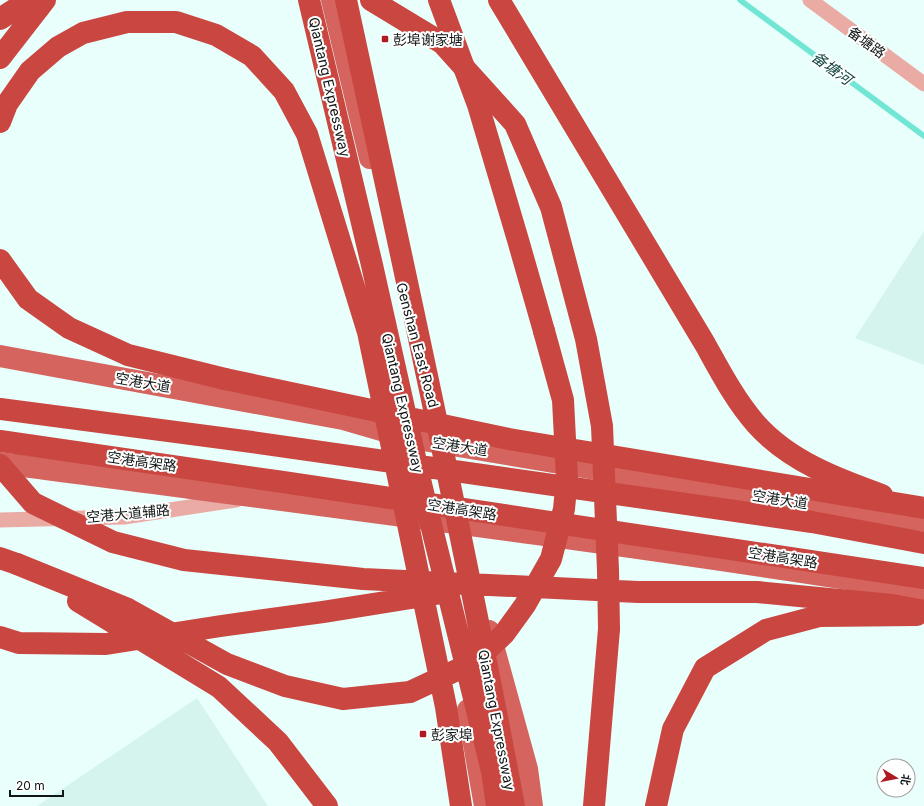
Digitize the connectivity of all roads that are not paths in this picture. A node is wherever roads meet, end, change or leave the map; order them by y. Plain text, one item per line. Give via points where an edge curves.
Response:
1 (29, 0) edge
2 (44, 0) edge
3 (302, 0) edge
4 (310, 0) edge
5 (332, 0) edge
6 (346, 0) edge
7 (371, 0) edge
8 (439, 0) edge
9 (499, 0) edge
10 (810, 0) edge
11 (0, 19) edge
12 (0, 58) edge
13 (924, 84) edge
14 (0, 122) edge
15 (0, 260) edge
16 (0, 356) edge
17 (0, 409) edge
18 (404, 437) junction
19 (0, 441) edge
20 (451, 445) junction
21 (0, 464) edge
22 (254, 497) junction
23 (924, 507) edge
24 (422, 519) junction
25 (0, 520) edge
26 (924, 521) edge
27 (462, 524) junction
28 (924, 543) edge
29 (8, 561) edge
30 (924, 578) edge
31 (924, 591) edge
32 (638, 592) junction
33 (924, 611) edge
34 (924, 615) edge
35 (0, 637) edge
36 (327, 806) edge
37 (461, 806) edge
38 (485, 806) edge
39 (497, 806) edge
40 (514, 806) edge
41 (532, 806) edge
42 (594, 806) edge
43 (656, 806) edge

1 - 11 highway
2 - 12 highway
3 - 18 main road via 367,266
4 - 39 highway, Qiantang Expressway, bridge via 421,484 492,771
5 - 20 main road, Genshan East Road via 429,395
6 - 40 highway, Qiantang Expressway, bridge via 495,704
7 - 42 highway, bridge via 442,43 515,124 551,207 586,339 602,426 609,629
8 - 29 highway, bridge via 478,105 563,400 567,478 564,509 551,559 525,605 504,634 474,662 410,692 343,699 285,686 227,664 128,609
9 - 23 highway, bridge via 727,384 756,424 810,466 883,496
10 - 13 street, 备塘路
14 - 37 highway, bridge via 7,104 30,71 58,47 83,33 128,22 176,22 216,36 252,56 284,90 307,134 368,332 446,707
15 - 23 highway, bridge via 28,299 69,328 128,355 225,379 509,439
16 - 18 main road, 空港大道 via 343,419
17 - 28 highway, bridge via 260,443 804,521
18 - 20 main road, 空港大道
18 - 24 main road
19 - 30 highway, 空港高架路, bridge
20 - 26 main road, 空港大道
20 - 27 main road, Genshan East Road
21 - 22 main road
21 - 32 highway, bridge via 33,503 113,542 184,560 363,579
22 - 24 main road
22 - 25 street, 空港大道辅路 via 124,517
24 - 27 main road
24 - 38 main road via 462,678
27 - 31 main road via 765,565
27 - 41 main road, Genshan East Road via 527,769
29 - 36 highway, bridge via 219,687 278,742
32 - 33 highway, bridge via 757,592 892,605
32 - 35 highway, bridge via 539,587 460,591 106,644 19,643
34 - 43 highway via 819,616 766,630 705,668 673,729

